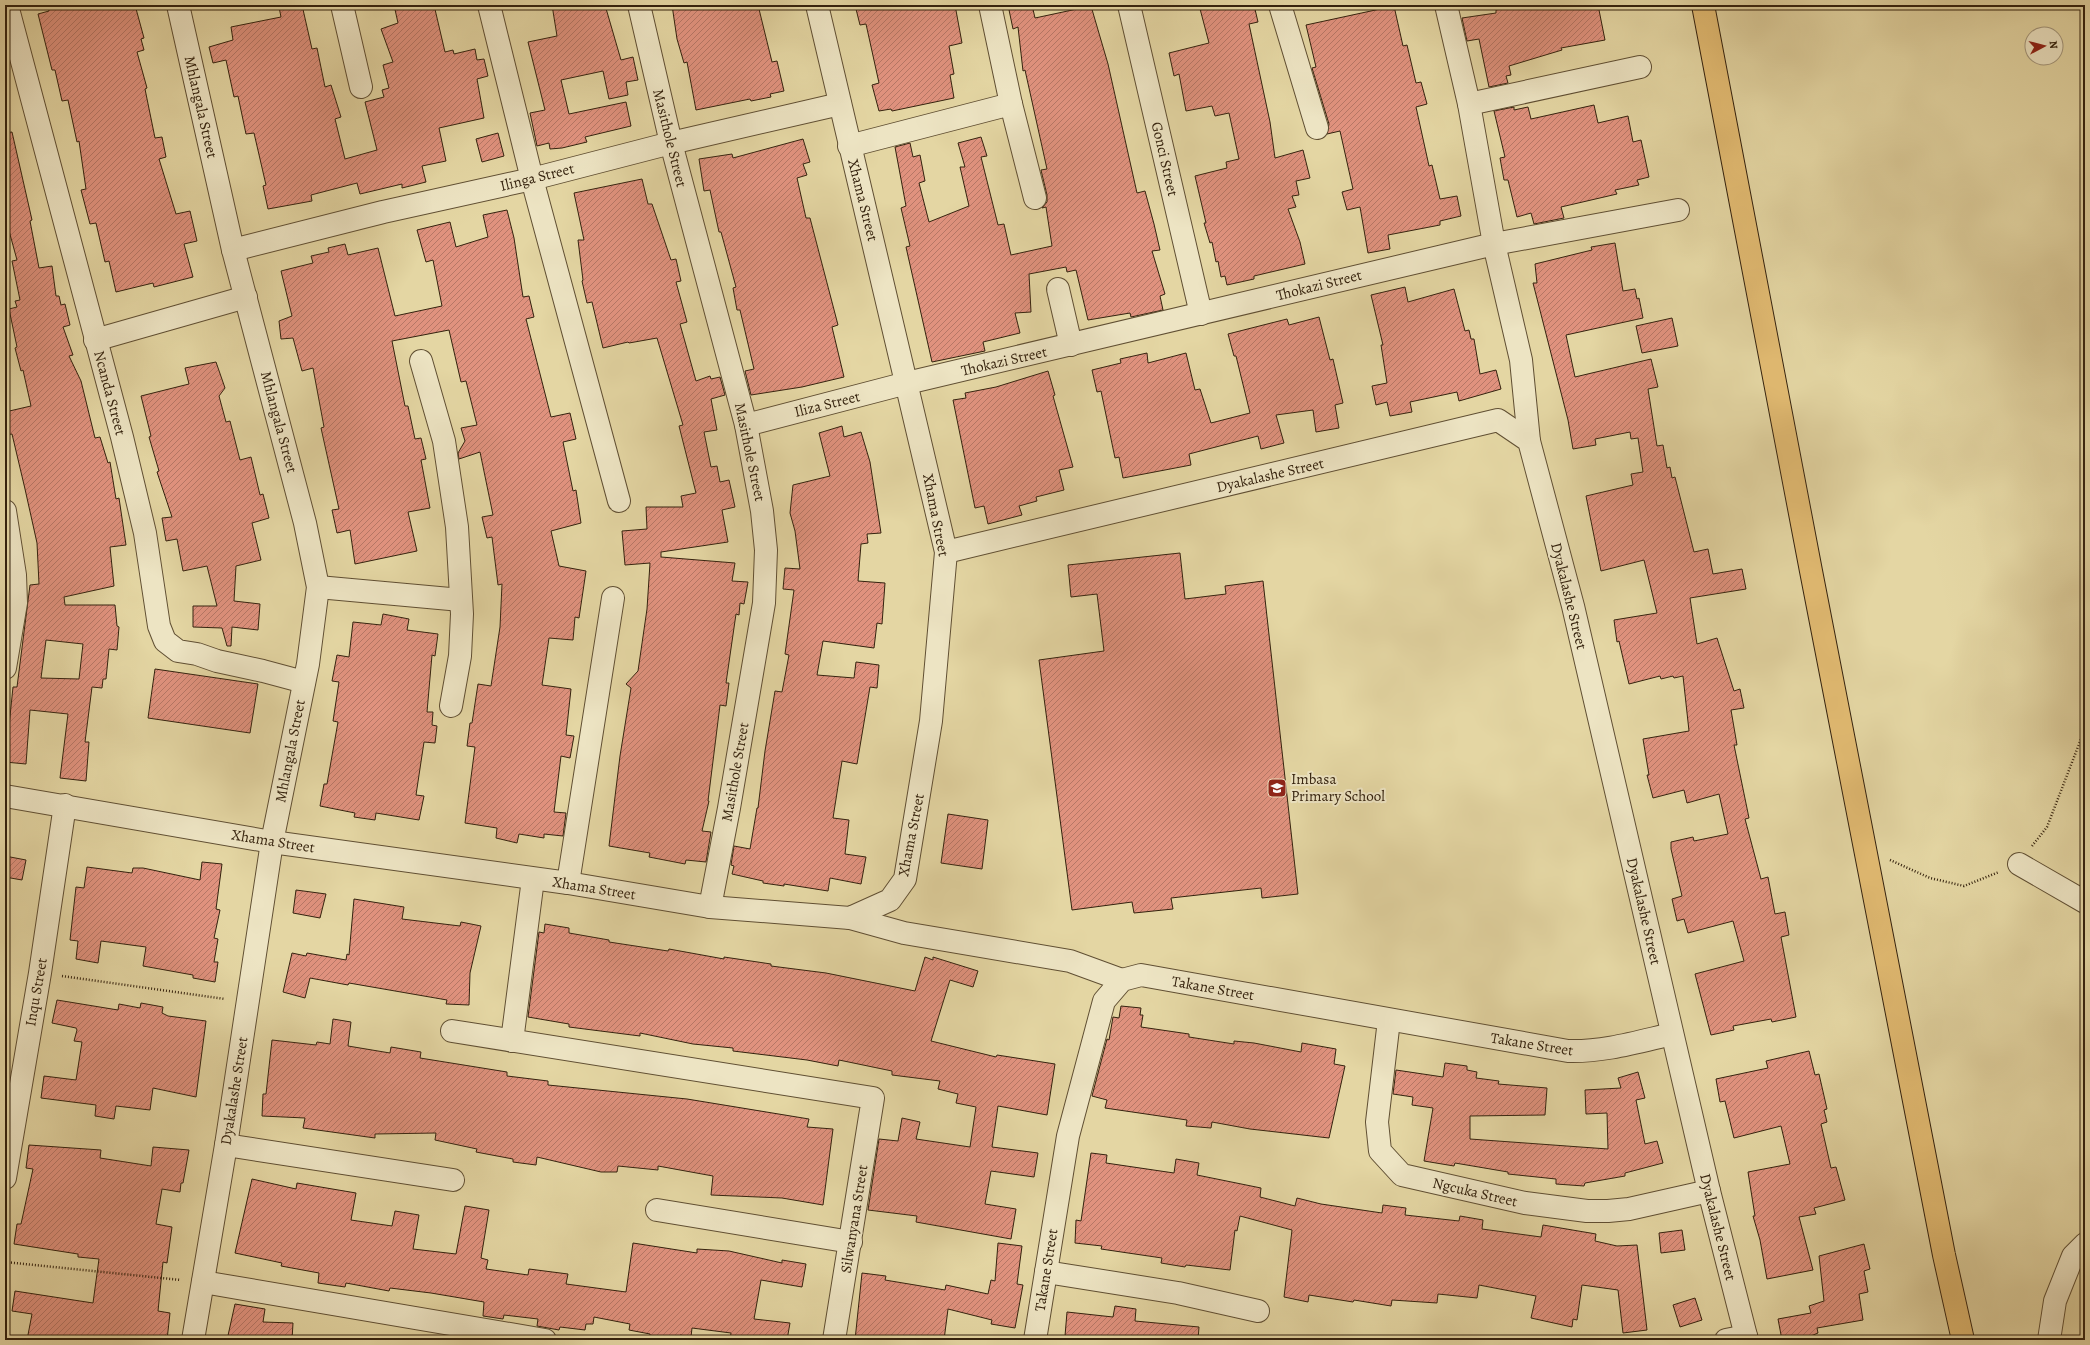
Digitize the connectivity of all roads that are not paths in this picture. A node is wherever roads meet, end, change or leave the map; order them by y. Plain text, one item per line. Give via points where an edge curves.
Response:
1 (7, 5) edge
2 (342, 5) edge
3 (489, 5) edge
4 (639, 5) edge
5 (817, 5) edge
6 (990, 5) edge
7 (1129, 5) edge
8 (1280, 5) edge
9 (1446, 5) edge
10 (1703, 5) edge
11 (181, 6) edge
12 (1640, 67) dead end
13 (360, 87) dead end
14 (840, 104) junction
15 (1011, 104) junction
16 (1469, 104) junction
17 (1316, 128) dead end
18 (670, 143) junction
19 (850, 146) junction
20 (532, 179) junction
21 (1036, 198) dead end
22 (1678, 210) dead end
23 (1494, 244) junction
24 (233, 250) junction
25 (1058, 289) dead end
26 (246, 297) junction
27 (1200, 314) junction
28 (96, 340) junction
29 (1072, 345) junction
30 (421, 361) dead end
31 (907, 383) junction
32 (746, 425) junction
33 (1529, 441) junction
34 (619, 501) dead end
35 (5, 511) edge
36 (946, 552) junction
37 (318, 587) junction
38 (613, 598) dead end
39 (461, 600) junction
40 (5, 668) edge
41 (304, 682) junction
42 (451, 706) dead end
43 (5, 796) edge
44 (65, 805) junction
45 (272, 842) junction
46 (2018, 864) road end
47 (533, 879) junction
48 (568, 883) junction
49 (2085, 902) edge
50 (710, 906) junction
51 (850, 918) junction
52 (1122, 980) junction
53 (1389, 1020) junction
54 (452, 1031) dead end
55 (1672, 1034) junction
56 (512, 1041) junction
57 (10, 1109) edge
58 (226, 1145) junction
59 (5, 1178) edge
60 (453, 1180) dead end
61 (1709, 1191) junction
62 (657, 1210) dead end
63 (851, 1242) junction
64 (2085, 1244) edge
65 (1046, 1272) junction
66 (203, 1282) junction
67 (1258, 1311) dead end
68 (535, 1339) edge
69 (1740, 1339) edge
70 (193, 1340) edge
71 (834, 1340) edge
72 (1035, 1340) edge
73 (1963, 1340) edge
74 (2049, 1340) edge

1 - 28 street, Ncanda Street
2 - 13 street
3 - 20 street
4 - 18 street, Masithole Street
5 - 14 street, Xhama Street
6 - 15 street
7 - 27 street, Gonci Street
8 - 17 street
9 - 16 street
10 - 73 main road via 1944,1255
11 - 24 street, Mhlangala Street
12 - 16 street
14 - 18 street, Ilinga Street
14 - 19 street, Xhama Street
15 - 19 street
15 - 21 street
16 - 23 street
18 - 20 street, Ilinga Street
18 - 32 street, Masithole Street
19 - 31 street, Xhama Street
20 - 24 street, Ilinga Street via 383,212
20 - 34 street
22 - 23 street, Thokazi Street
23 - 27 street, Thokazi Street
23 - 33 street via 1521,360
24 - 26 street, Mhlangala Street
25 - 29 street
26 - 28 street
26 - 37 street, Mhlangala Street via 308,536
27 - 29 street, Thokazi Street
28 - 41 street, Ncanda Street via 145,533 153,594 159,626 165,641 178,651
29 - 31 street, Thokazi Street
30 - 39 street via 444,441 457,527
31 - 32 street, Iliza Street
31 - 36 street, Xhama Street
32 - 50 street, Masithole Street via 765,531 764,603
33 - 36 street, Dyakalashe Street via 1498,420
33 - 55 street, Dyakalashe Street via 1573,606
35 - 40 street via 15,575 16,603
36 - 51 street, Xhama Street via 931,721 905,878 890,900
37 - 39 street
37 - 41 street, Mhlangala Street via 314,628
38 - 48 street
39 - 42 street via 460,656
41 - 45 street, Mhlangala Street
43 - 44 street, Xhama Street
44 - 45 street, Xhama Street
44 - 57 street, Inqu Street via 40,973
45 - 47 street, Xhama Street
45 - 58 street, Dyakalashe Street
46 - 49 street
47 - 48 street, Xhama Street
47 - 56 street
48 - 50 street, Xhama Street
50 - 51 street, Xhama Street
51 - 52 street via 904,933 1070,960
52 - 53 street, Takane Street via 1141,975
52 - 65 street, Takane Street via 1104,1001 1068,1136
53 - 55 street, Takane Street via 1568,1051 1613,1048
53 - 61 street, Ngcuka Street via 1377,1122 1380,1151 1402,1175 1525,1204 1586,1211 1629,1209
54 - 56 street
55 - 61 street, Dyakalashe Street
56 - 63 street, Silwanyana Street via 873,1098
57 - 59 street, Inqu Street
58 - 60 street
58 - 66 street, Dyakalashe Street
61 - 69 street, Dyakalashe Street
62 - 63 street
63 - 71 street, Silwanyana Street
64 - 74 street via 2073,1256 2055,1301
65 - 67 street via 1178,1293
65 - 72 street, Takane Street
66 - 68 street
66 - 70 street, Dyakalashe Street

